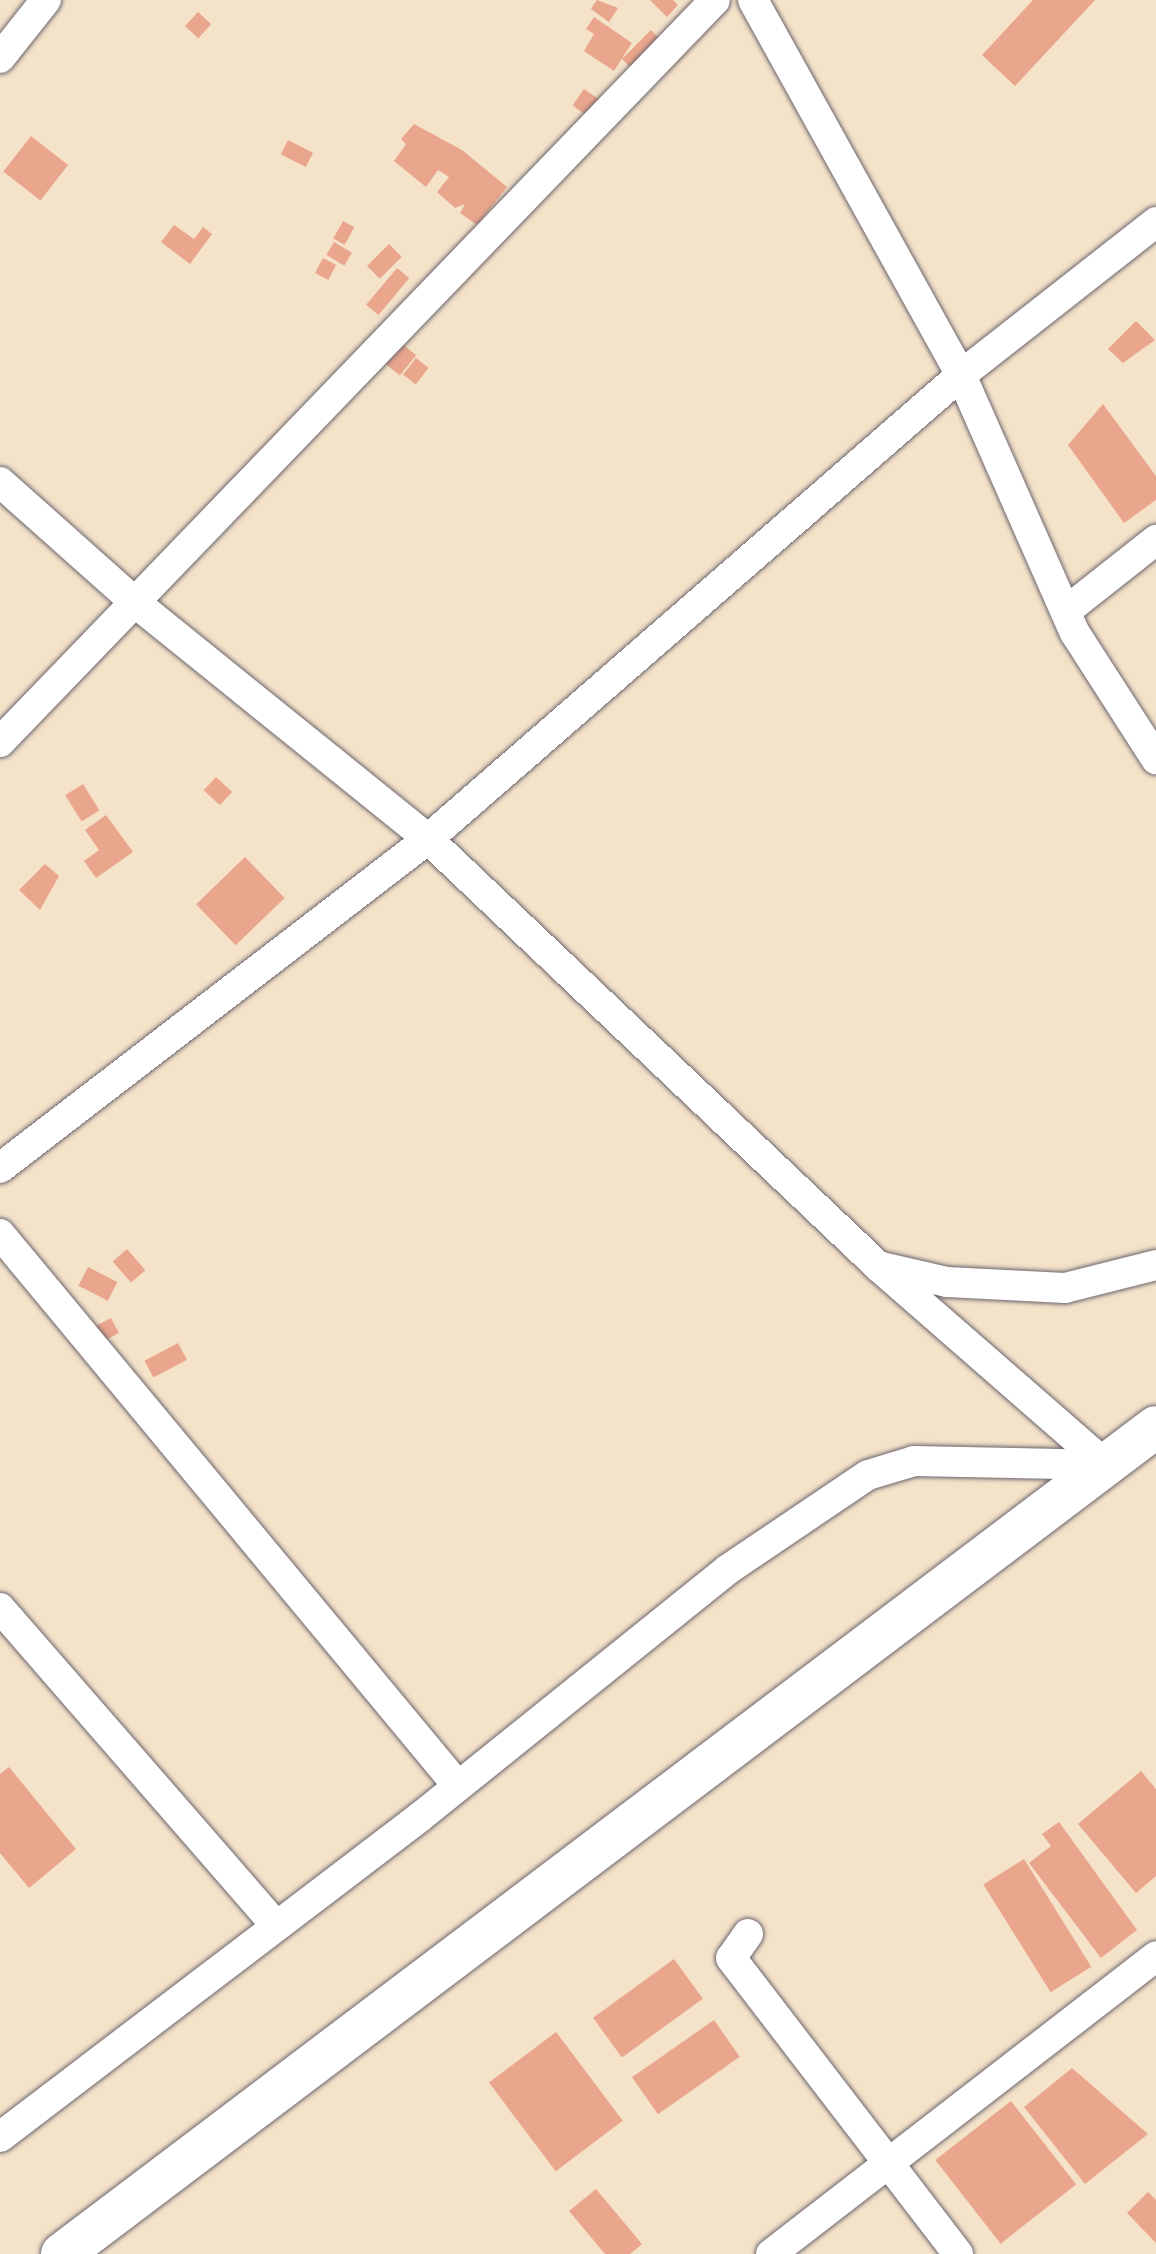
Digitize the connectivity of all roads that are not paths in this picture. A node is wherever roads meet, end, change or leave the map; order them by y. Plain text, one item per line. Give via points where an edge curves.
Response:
1 (46, 0) edge
2 (716, 0) edge
3 (753, 0) edge
4 (0, 58) edge
5 (1156, 222) edge
6 (961, 376) junction
7 (0, 482) edge
8 (1156, 540) edge
9 (137, 604) junction
10 (1066, 611) junction
11 (0, 742) edge
12 (1156, 759) edge
13 (428, 839) junction
14 (0, 1168) edge
15 (0, 1234) edge
16 (879, 1266) junction
17 (1156, 1266) edge
18 (1156, 1427) edge
19 (1106, 1465) junction
20 (0, 1608) edge
21 (458, 1786) junction
22 (276, 1926) junction
23 (748, 1934) dead end
24 (1156, 1956) edge
25 (0, 2137) edge
26 (889, 2165) junction
27 (62, 2254) edge
28 (771, 2254) edge
29 (958, 2254) edge

1 - 4 street
2 - 9 street
3 - 6 street
5 - 6 street
6 - 10 street
6 - 13 street
7 - 9 street
8 - 10 street
9 - 11 street
9 - 13 street
10 - 12 street
13 - 14 street
13 - 16 street
15 - 21 street
16 - 17 street via 947,1282 1065,1288
16 - 19 street
18 - 19 street
19 - 21 street via 914,1460 868,1474 726,1570
19 - 27 street
20 - 22 street
21 - 22 street
22 - 25 street
23 - 26 street via 730,1958
24 - 26 street
26 - 28 street
26 - 29 street

